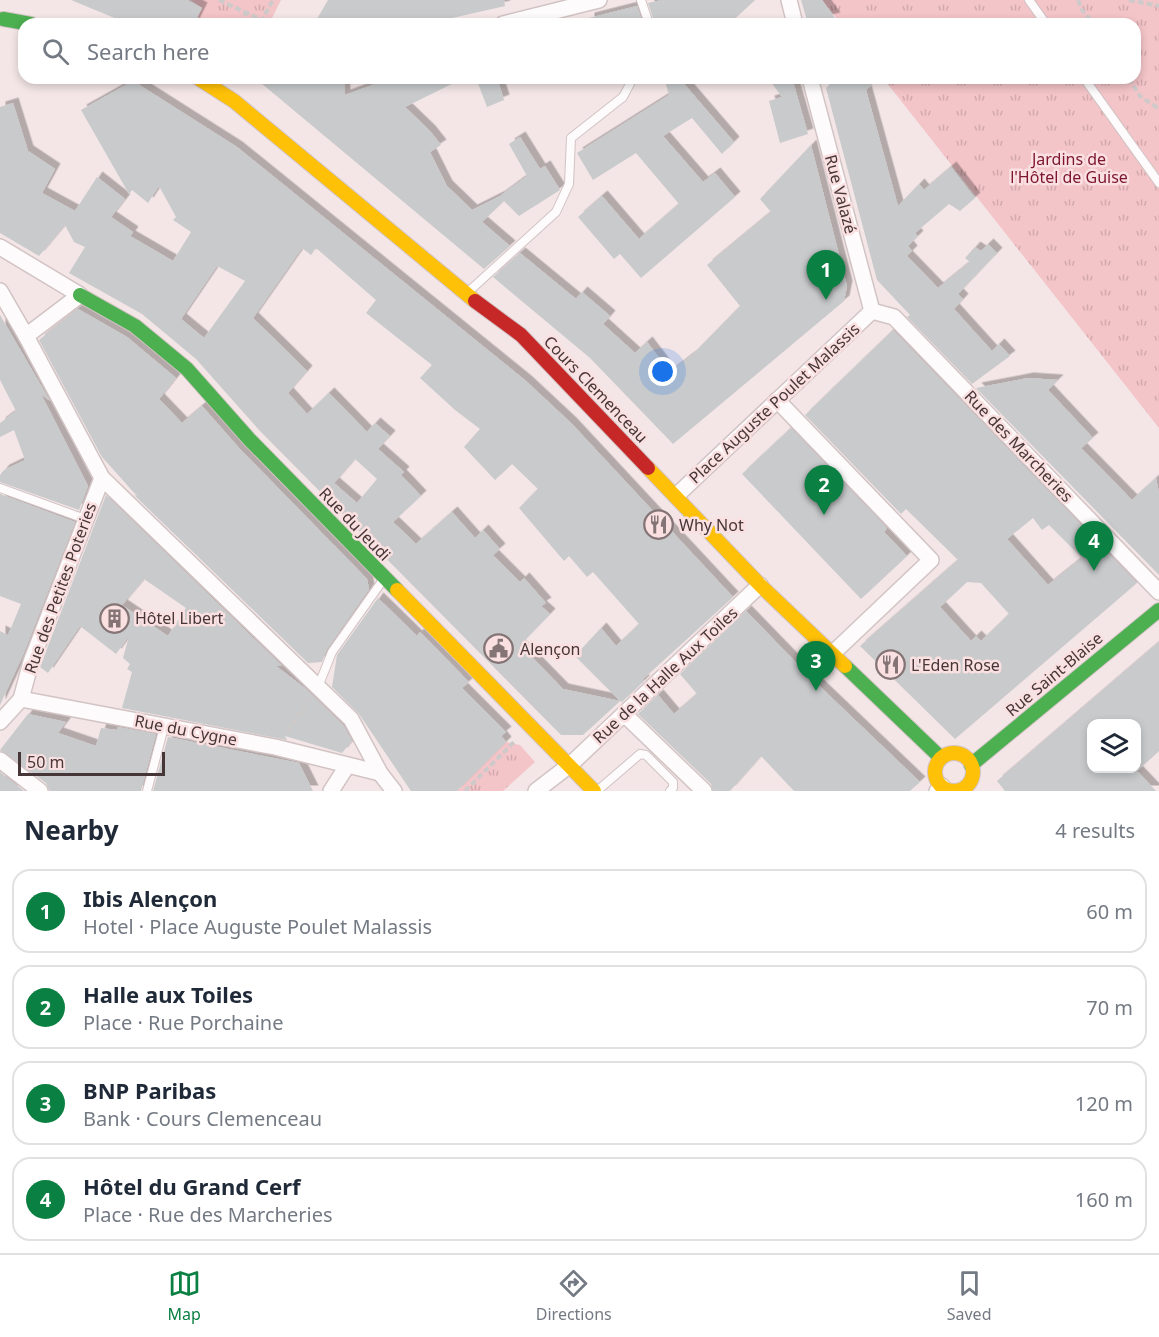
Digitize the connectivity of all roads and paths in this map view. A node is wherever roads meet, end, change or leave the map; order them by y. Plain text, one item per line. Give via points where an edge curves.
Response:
1 (219, 0) edge
2 (273, 0) edge
3 (599, 0) edge
4 (641, 0) edge
5 (789, 0) edge
6 (1029, 0) edge
7 (1078, 0) edge
8 (1129, 0) edge
9 (1159, 6) edge
10 (246, 12) junction
11 (1, 15) edge
12 (244, 18) edge
13 (258, 18) edge
14 (263, 18) edge
15 (527, 18) edge
16 (647, 18) edge
17 (794, 18) edge
18 (1042, 18) edge
19 (1089, 18) edge
20 (18, 20) edge
21 (0, 34) edge
22 (220, 84) edge
23 (630, 84) edge
24 (812, 84) edge
25 (1088, 84) edge
26 (1133, 84) edge
27 (1159, 109) edge
28 (1159, 183) edge
29 (0, 247) edge
30 (0, 291) edge
31 (466, 294) junction
32 (80, 295) junction
33 (872, 311) junction
34 (26, 336) junction
35 (777, 400) junction
36 (102, 478) junction
37 (0, 488) edge
38 (676, 496) junction
39 (85, 519) junction
40 (384, 578) junction
41 (760, 585) junction
42 (1159, 592) edge
43 (1159, 610) edge
44 (831, 655) junction
45 (317, 689) junction
46 (21, 699) junction
47 (624, 714) junction
48 (0, 722) edge
49 (529, 726) junction
50 (164, 727) junction
51 (275, 747) junction
52 (941, 758) junction
53 (0, 760) edge
54 (571, 764) junction
55 (971, 765) junction
56 (347, 766) junction
57 (380, 773) junction
58 (939, 789) edge
59 (964, 790) edge
60 (40, 791) edge
61 (147, 791) edge
62 (331, 791) edge
63 (394, 791) edge
64 (465, 791) edge
65 (536, 791) edge
66 (596, 791) edge
67 (670, 791) edge
68 (704, 791) edge

1 - 10 path
2 - 14 path
3 - 15 street
4 - 16 lane
5 - 17 street
6 - 18 lane
7 - 19 path
8 - 9 path
10 - 12 path
10 - 13 path
11 - 20 street
11 - 21 street
22 - 31 street, Cours Clemenceau via 234,101
23 - 31 lane via 623,97 571,138 569,184 556,212
24 - 33 street, Rue Valazé
25 - 28 lane
26 - 27 path via 1140,96
29 - 32 street
30 - 34 street
31 - 38 street, Cours Clemenceau via 521,335
32 - 34 street
32 - 40 street, Rue du Jeudi via 135,326 187,369
33 - 35 street, Place Auguste Poulet Malassis
33 - 42 street, Rue des Marcheries via 894,316
34 - 36 street
35 - 38 street, Place Auguste Poulet Malassis
35 - 44 street via 931,560
36 - 39 street, Rue des Petites Poteries
36 - 45 street
37 - 39 lane
38 - 41 street, Cours Clemenceau
39 - 46 street, Rue des Petites Poteries
40 - 45 lane via 332,651
40 - 49 street, Rue du Jeudi
41 - 44 street, Cours Clemenceau
41 - 47 street, Rue de la Halle Aux Toiles
43 - 55 street, Rue Saint-Blaise
44 - 52 street, Cours Clemenceau
45 - 51 path
45 - 57 street via 351,719
46 - 48 street
46 - 50 street, Rue du Cygne
47 - 54 street, Rue de la Halle Aux Toiles
47 - 68 street
49 - 54 street, Rue du Jeudi
49 - 64 path
50 - 51 street, Rue du Cygne
50 - 61 lane
51 - 56 street, Rue du Cygne
52 - 55 street via 958,754
52 - 58 street via 935,769
53 - 60 street
54 - 65 street, Rue de la Halle Aux Toiles
54 - 66 street, Rue du Jeudi
55 - 59 street via 972,776
56 - 57 street, Rue du Cygne
56 - 62 street
57 - 63 street
58 - 59 street
66 - 67 lane via 640,754 646,755 672,782

